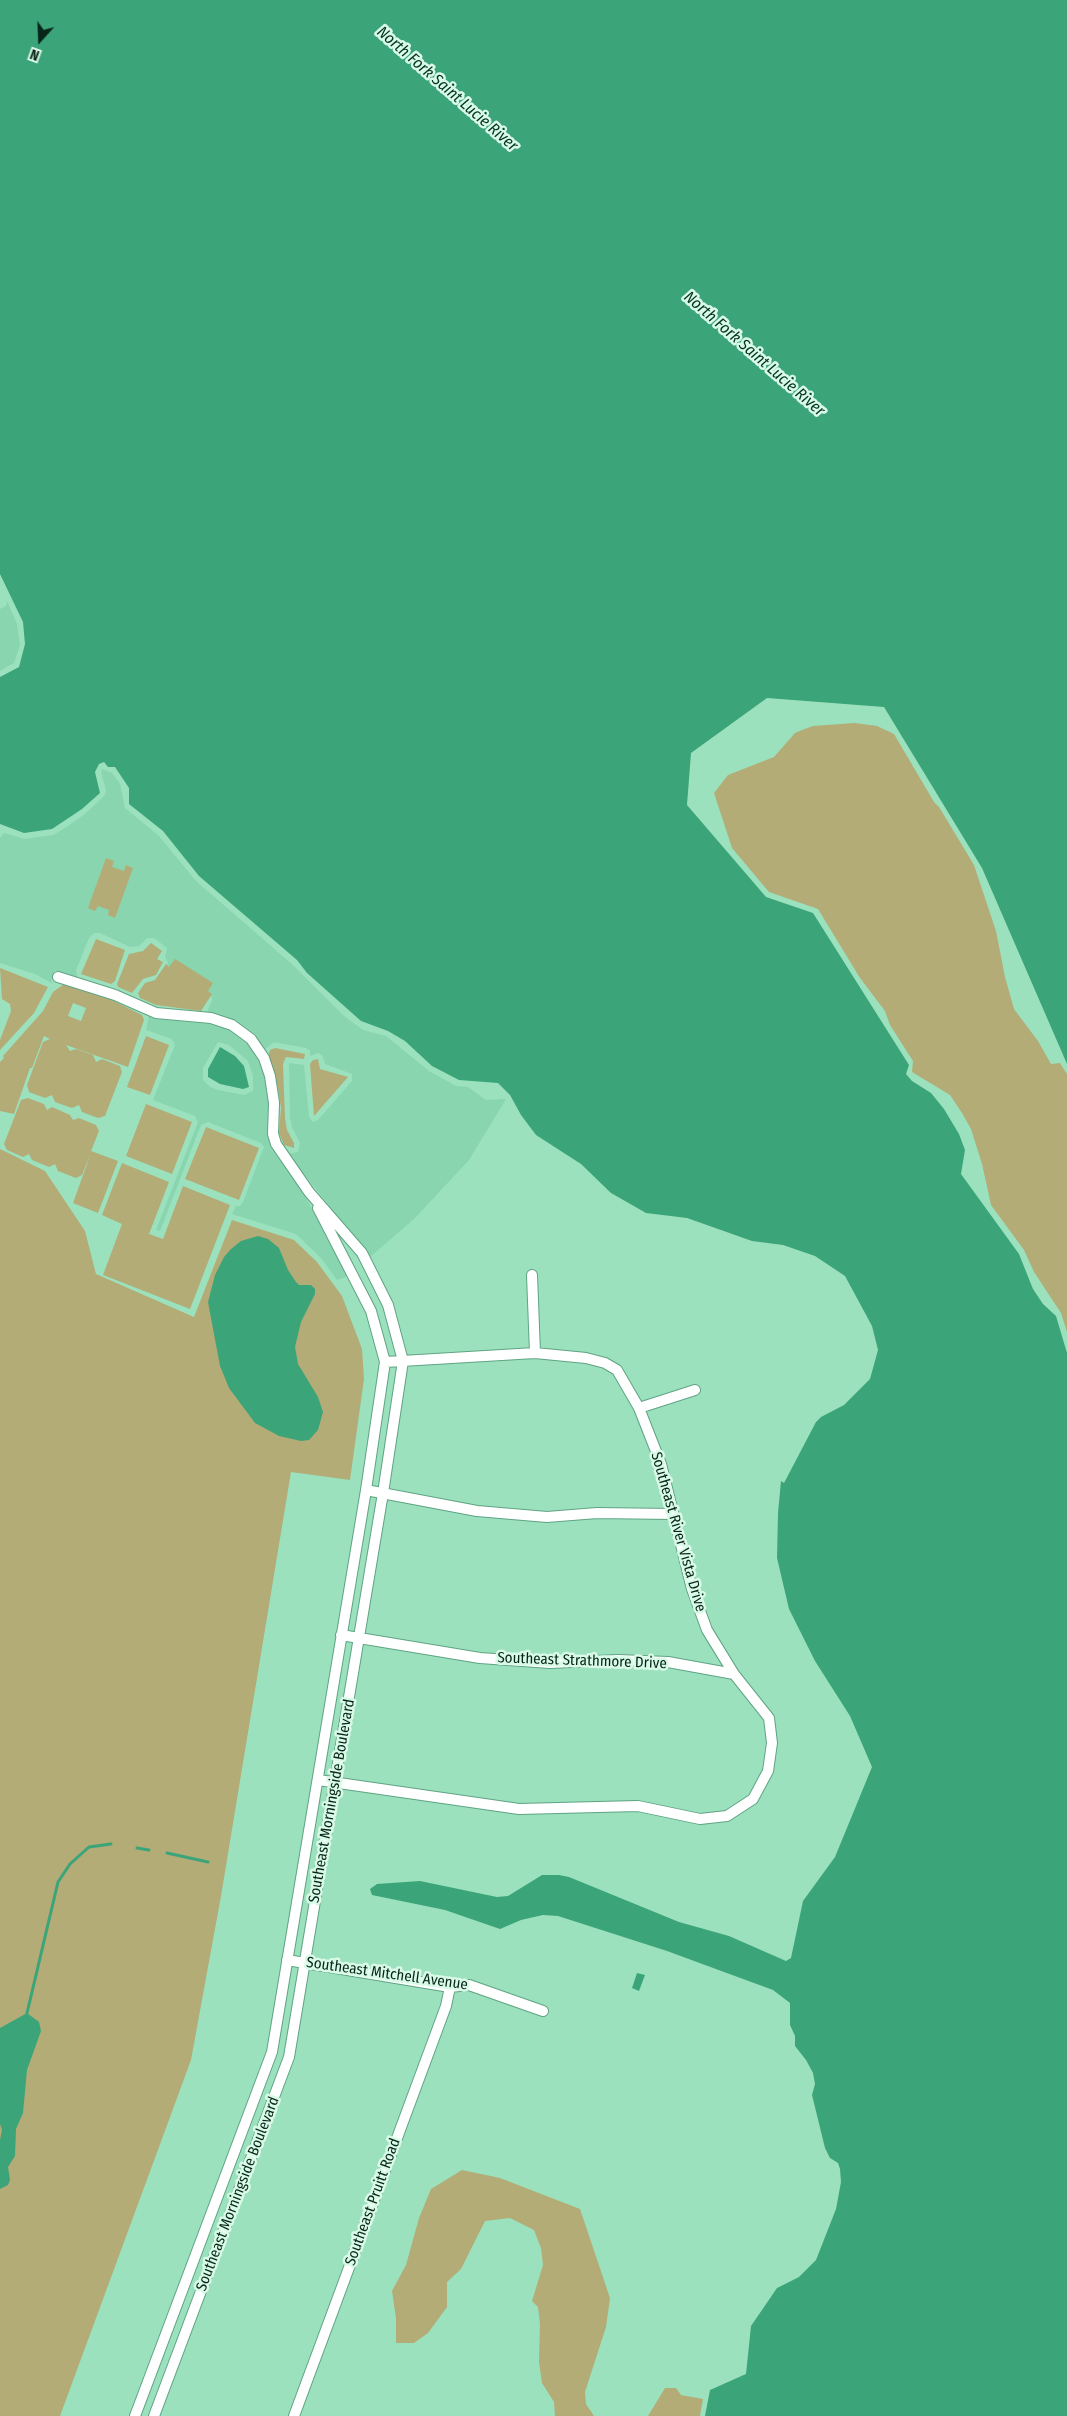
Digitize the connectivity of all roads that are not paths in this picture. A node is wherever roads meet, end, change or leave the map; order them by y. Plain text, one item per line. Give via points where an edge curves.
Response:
1 (58, 978) dead end
2 (309, 1192) junction
3 (532, 1275) dead end
4 (535, 1353) junction
5 (403, 1361) junction
6 (385, 1362) junction
7 (695, 1390) dead end
8 (639, 1408) junction
9 (366, 1490) junction
10 (383, 1493) junction
11 (673, 1514) junction
12 (341, 1636) junction
13 (359, 1638) junction
14 (734, 1674) junction
15 (318, 1780) junction
16 (335, 1783) junction
17 (287, 1960) junction
18 (304, 1963) junction
19 (450, 1987) junction
20 (543, 2011) dead end
21 (248, 2117) junction
22 (265, 2123) junction
23 (191, 2268) junction
24 (208, 2274) junction
25 (135, 2416) edge
26 (154, 2416) edge
27 (294, 2416) edge

1 - 2 street, Southeast Morningside Boulevard via 115,995 156,1013 211,1018 232,1025 252,1039 270,1076 276,1144
2 - 5 street, Southeast Morningside Boulevard via 362,1253 388,1305
2 - 6 street, Southeast Morningside Boulevard via 371,1311
3 - 4 street
4 - 5 street, Southeast River Vista Drive
4 - 8 street, Southeast River Vista Drive via 586,1358 618,1370
5 - 6 street, Southeast River Vista Drive
5 - 10 street, Southeast Morningside Boulevard
6 - 9 street, Southeast Morningside Boulevard
7 - 8 street
8 - 11 street, Southeast River Vista Drive via 661,1464
9 - 10 street
9 - 12 street, Southeast Morningside Boulevard
10 - 11 street via 477,1511 547,1517 597,1513
10 - 13 street, Southeast Morningside Boulevard
11 - 14 street, Southeast River Vista Drive via 692,1589 707,1630
12 - 13 street, Southeast Strathmore Drive
12 - 15 street, Southeast Morningside Boulevard
13 - 14 street, Southeast Strathmore Drive via 480,1658 550,1663 668,1662
13 - 16 street, Southeast Morningside Boulevard
14 - 16 street, Southeast River Vista Drive via 769,1718 772,1743 768,1771 753,1799 727,1816 700,1819 638,1806 519,1809
15 - 16 street, Southeast River Vista Drive
15 - 17 street, Southeast Morningside Boulevard
16 - 18 street, Southeast Morningside Boulevard
17 - 18 street, Southeast Mitchell Avenue
17 - 21 street, Southeast Morningside Boulevard via 272,2052
18 - 19 street, Southeast Mitchell Avenue
18 - 22 street, Southeast Morningside Boulevard via 289,2057
19 - 20 street, Southeast Mitchell Avenue via 469,1985
19 - 27 street, Southeast Pruitt Road via 446,2006
21 - 22 street
21 - 23 street, Southeast Morningside Boulevard
22 - 24 street, Southeast Morningside Boulevard
23 - 24 street
23 - 25 street, Southeast Morningside Boulevard
24 - 26 street, Southeast Morningside Boulevard

